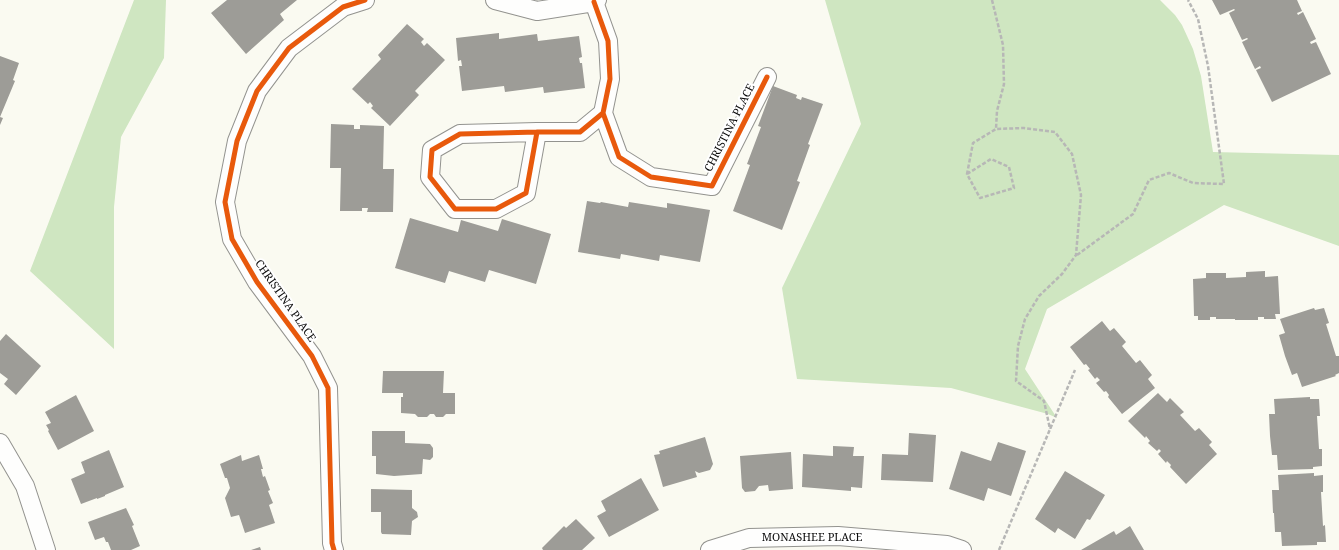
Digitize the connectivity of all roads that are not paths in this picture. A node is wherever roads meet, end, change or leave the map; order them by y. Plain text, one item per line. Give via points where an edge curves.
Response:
1 (365, 0) edge
2 (495, 0) edge
3 (596, 1) edge
4 (767, 77) dead end
5 (603, 113) junction
6 (537, 132) junction
7 (0, 444) edge
8 (46, 550) edge
9 (334, 550) edge
10 (710, 550) edge
11 (962, 550) edge

1 - 9 street, CHRISTINA PLACE via 344,7 289,48 257,91 236,141 225,202 232,238 257,282 312,356 328,388
2 - 3 street via 537,12
3 - 5 street via 608,41 610,80
4 - 5 street, CHRISTINA PLACE via 712,186 651,177 619,157
5 - 6 street via 580,132
6 - 6 street via 460,134 432,150 430,177 455,209 496,209 526,193
7 - 8 street via 25,486
10 - 11 street, MONASHEE PLACE via 749,538 838,536 947,545

